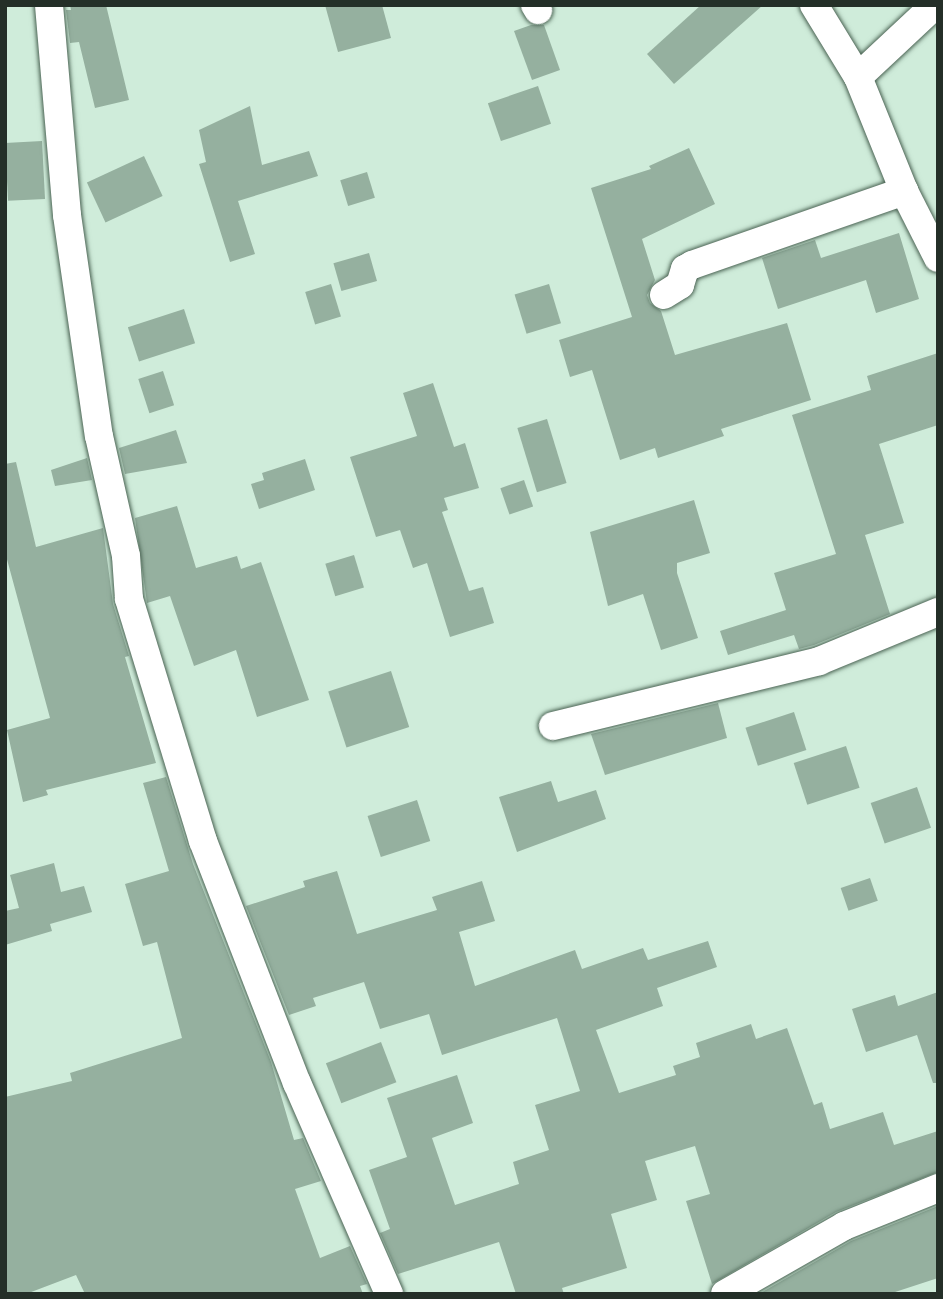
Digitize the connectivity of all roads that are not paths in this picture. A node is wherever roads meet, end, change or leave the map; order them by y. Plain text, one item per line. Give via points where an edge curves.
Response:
1 (49, 5) edge
2 (814, 5) edge
3 (935, 5) edge
4 (858, 78) junction
5 (904, 191) junction
6 (935, 243) edge
7 (664, 295) dead end
8 (938, 612) edge
9 (552, 726) dead end
10 (938, 1188) edge
11 (390, 1294) edge
12 (725, 1294) edge

1 - 11 street via 67,215 99,436 126,556 129,599 203,841 297,1083
2 - 4 street
3 - 4 street
4 - 5 street
5 - 6 street
5 - 7 street via 692,265 685,269 680,285
8 - 9 street via 819,660
10 - 12 street via 844,1226

